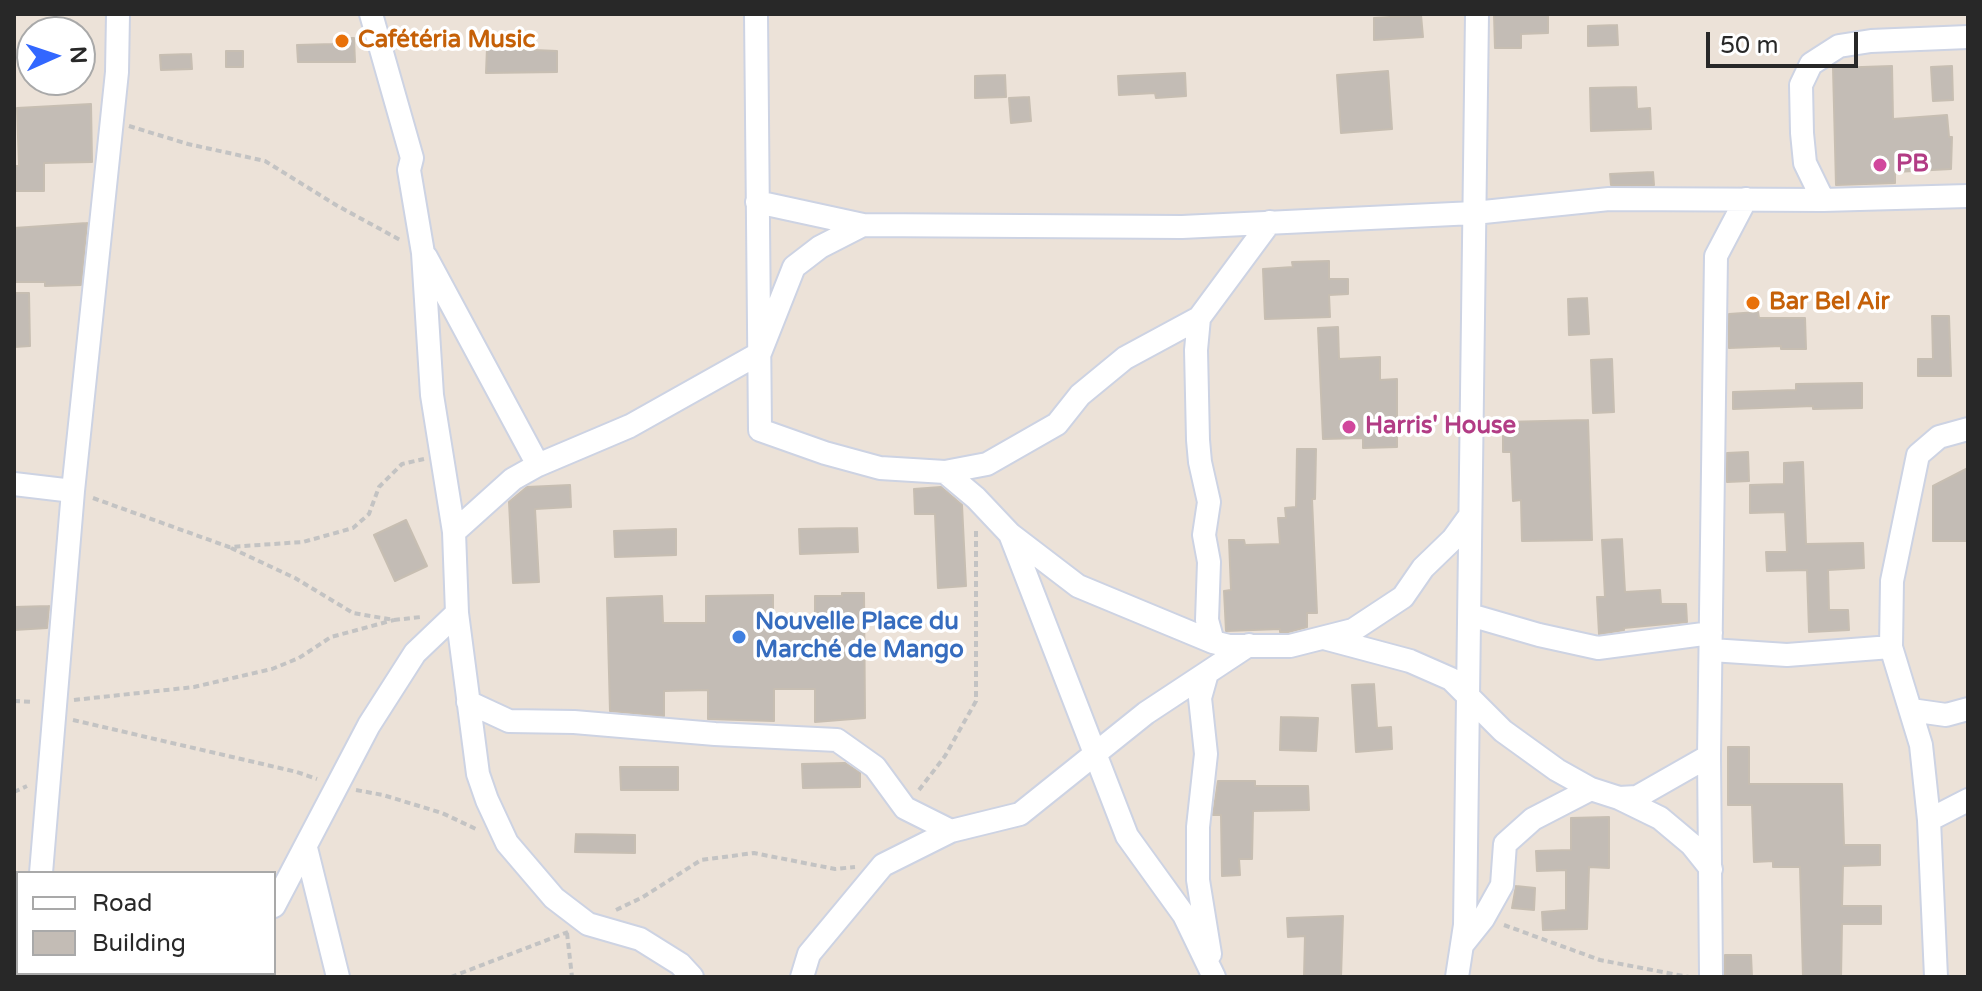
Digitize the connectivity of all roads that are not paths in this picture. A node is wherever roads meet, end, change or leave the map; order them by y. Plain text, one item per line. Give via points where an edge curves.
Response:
1 (118, 14) edge
2 (371, 14) edge
3 (756, 14) edge
4 (1477, 14) edge
5 (1968, 37) edge
6 (1968, 196) edge
7 (1746, 199) junction
8 (1823, 200) junction
9 (757, 202) junction
10 (1474, 213) junction
11 (1270, 222) junction
12 (863, 225) junction
13 (423, 253) junction
14 (1199, 318) junction
15 (760, 353) junction
16 (1968, 429) edge
17 (538, 465) junction
18 (945, 472) junction
19 (14, 484) edge
20 (73, 491) junction
21 (1469, 517) junction
22 (454, 532) junction
23 (1010, 534) junction
24 (457, 613) junction
25 (1470, 615) junction
26 (1324, 638) junction
27 (1213, 642) junction
28 (1711, 642) junction
29 (1249, 645) junction
30 (1891, 647) junction
31 (1207, 673) junction
32 (1469, 699) junction
33 (468, 702) junction
34 (1968, 709) edge
35 (1911, 710) junction
36 (1096, 751) junction
37 (1709, 756) junction
38 (1591, 789) junction
39 (1619, 798) junction
40 (1968, 800) edge
41 (1929, 820) junction
42 (951, 831) junction
43 (306, 848) junction
44 (1711, 869) junction
45 (41, 871) edge
46 (276, 902) edge
47 (1462, 946) junction
48 (338, 977) edge
49 (692, 977) edge
50 (802, 977) edge
51 (1214, 977) edge
52 (1457, 977) edge
53 (1711, 977) edge
54 (1936, 977) edge

1 - 20 street via 117,72
2 - 13 street via 412,158 409,170
3 - 9 street
4 - 10 street
5 - 8 street via 1839,46 1811,64 1801,85 1802,133 1805,163
6 - 8 street
7 - 8 street
7 - 10 street via 1609,199
7 - 28 street via 1716,256
9 - 12 street
9 - 15 street
10 - 11 street
10 - 21 street
11 - 12 street via 1182,227
11 - 14 street
12 - 15 street via 794,267
13 - 17 street
13 - 22 street via 432,395
14 - 18 street via 1125,358 1080,395 1057,424 1027,443 987,464
14 - 27 street via 1198,440 1209,502 1204,535 1209,562 1207,620
15 - 17 street via 630,426
15 - 18 street via 760,430 880,468
16 - 30 street via 1939,437 1918,455 1892,581
17 - 22 street via 513,479
18 - 23 street
19 - 20 street
20 - 45 street
21 - 25 street
21 - 26 street via 1403,597 1353,630
22 - 24 street
23 - 27 street via 1078,586
23 - 36 street
24 - 33 street
24 - 43 street via 415,653 369,725
25 - 28 street via 1598,648
25 - 32 street
26 - 29 street via 1290,646
26 - 32 street via 1432,670 1451,679
27 - 29 street
28 - 30 street via 1787,655
28 - 37 street
29 - 31 street
30 - 35 street
31 - 36 street
31 - 51 street via 1200,698 1206,754 1198,880
32 - 38 street via 1503,731
32 - 47 street
33 - 42 street via 509,721 837,740 875,767 905,808
33 - 49 street via 478,774 507,843 523,864 578,928 640,939
34 - 35 street via 1946,715
35 - 41 street via 1921,745
36 - 42 street via 1020,814
36 - 51 street via 1127,836 1184,915
37 - 39 street via 1637,797
37 - 44 street
38 - 39 street
38 - 47 street via 1533,819 1505,844 1502,885
39 - 44 street via 1660,818
40 - 41 street
41 - 54 street
42 - 50 street via 883,865 809,954
43 - 46 street
43 - 48 street
44 - 53 street
47 - 52 street

